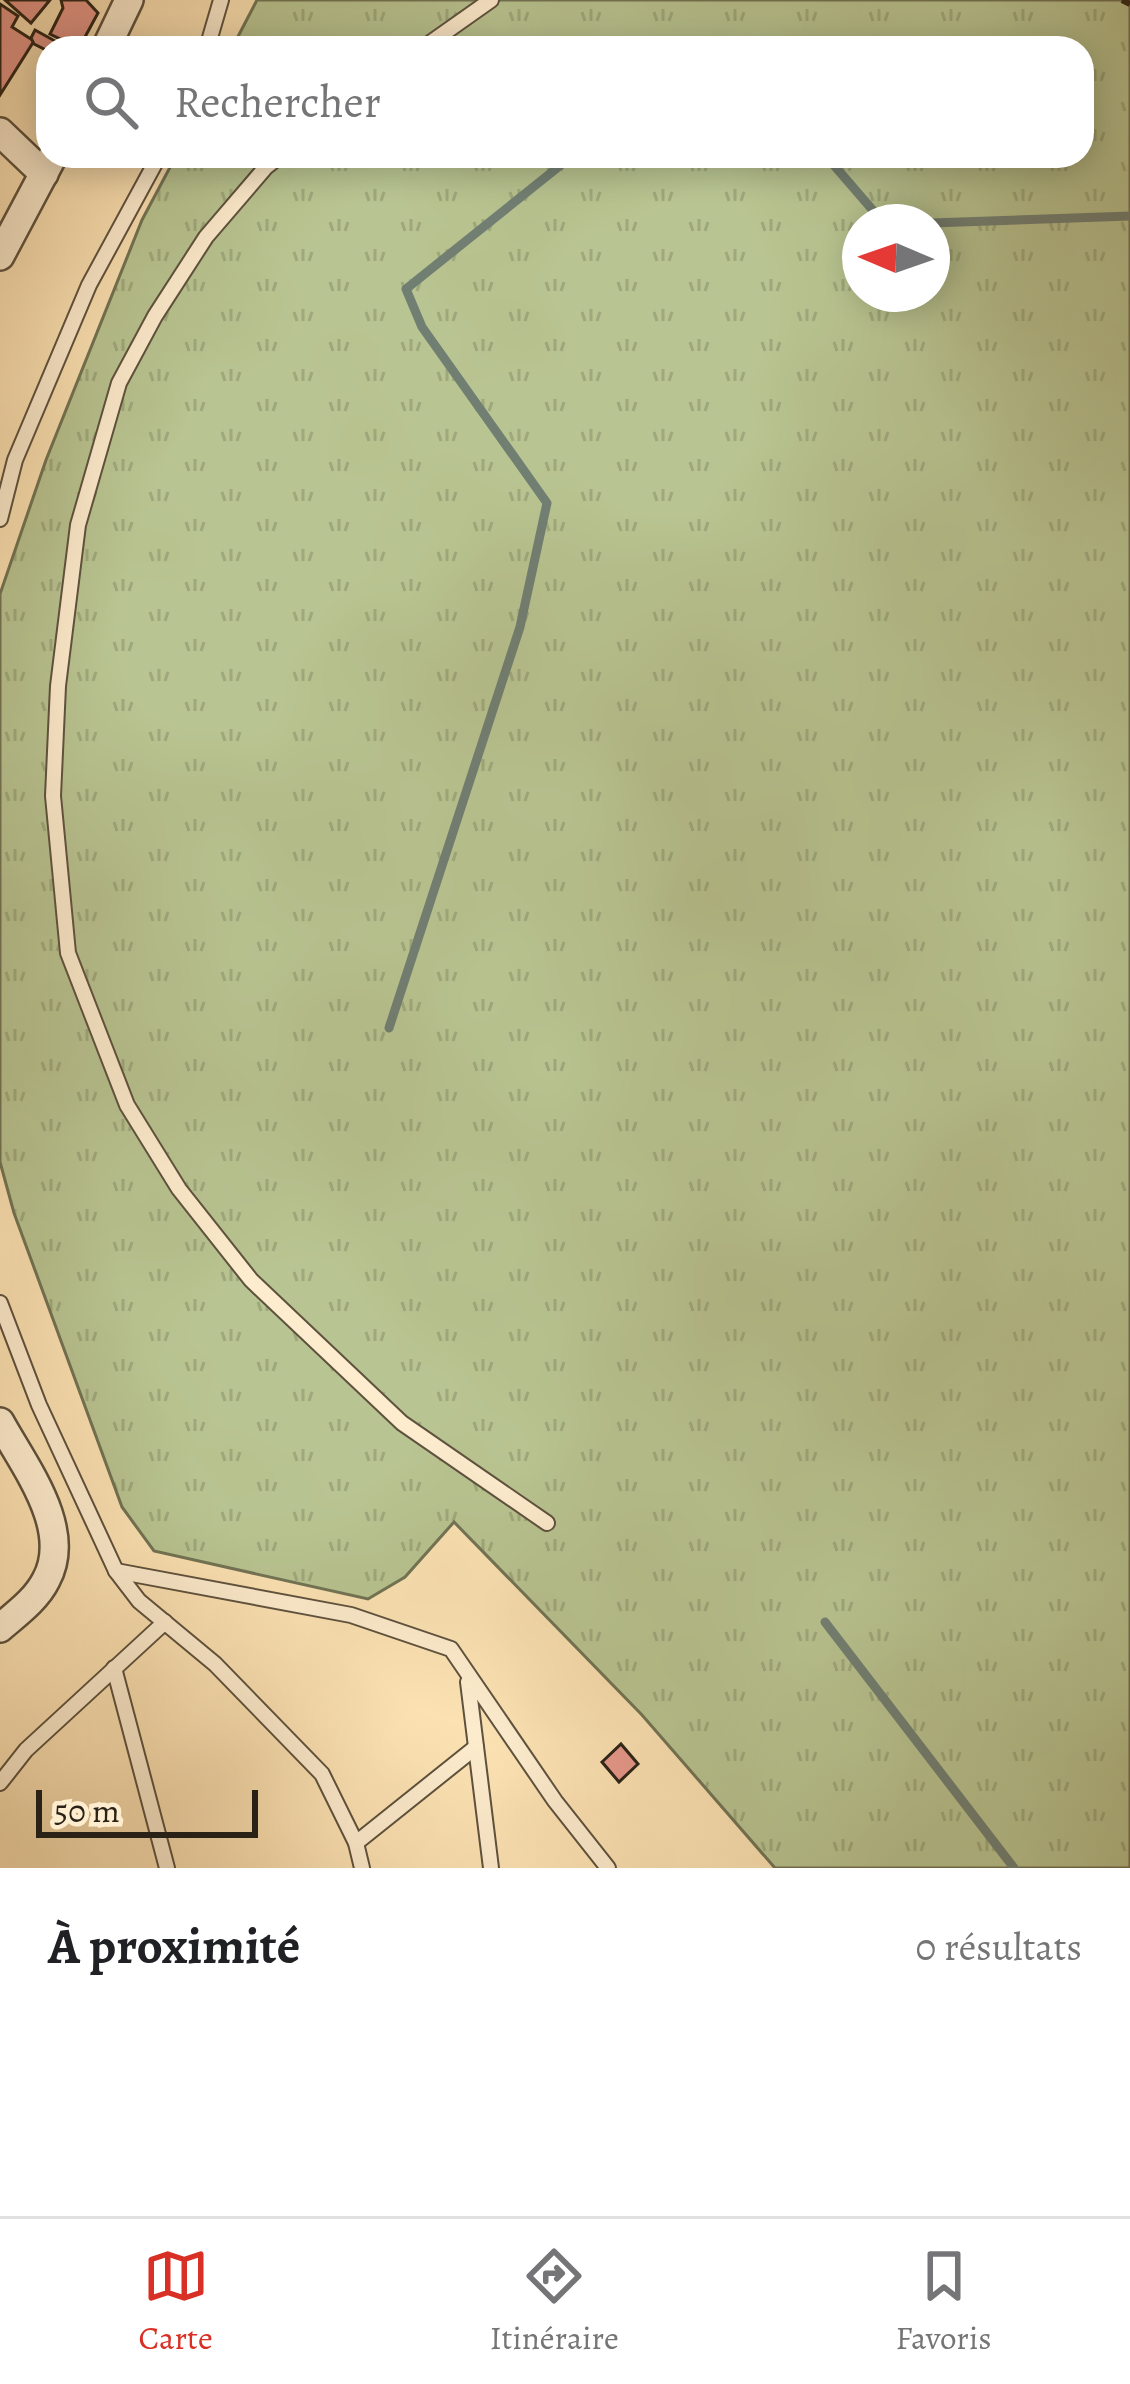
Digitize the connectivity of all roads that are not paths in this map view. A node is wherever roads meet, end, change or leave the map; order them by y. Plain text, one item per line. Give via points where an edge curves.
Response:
1 (130, 0) edge
2 (221, 0) edge
3 (490, 0) edge
4 (112, 36) edge
5 (210, 36) edge
6 (440, 36) edge
7 (0, 132) edge
8 (36, 156) edge
9 (47, 168) edge
10 (152, 168) edge
11 (264, 168) edge
12 (0, 256) edge
13 (0, 519) edge
14 (0, 1303) edge
15 (0, 1422) edge
16 (547, 1523) dead end
17 (116, 1571) junction
18 (165, 1622) junction
19 (0, 1628) edge
20 (114, 1668) junction
21 (468, 1677) junction
22 (476, 1747) junction
23 (0, 1783) edge
24 (356, 1843) junction
25 (167, 1868) edge
26 (362, 1868) edge
27 (491, 1868) edge
28 (608, 1868) edge

1 - 4 street
2 - 5 lane
3 - 6 lane
7 - 8 street
9 - 12 street
10 - 13 lane via 89,285 15,460
11 - 16 lane via 206,237 119,383 78,525 53,796 68,953 127,1105 179,1189 251,1280 401,1423
14 - 17 lane
15 - 19 street via 52,1524 55,1556 32,1600
17 - 18 lane
17 - 21 lane via 351,1615 451,1649
18 - 20 lane
18 - 24 lane via 314,1763
20 - 23 lane
20 - 25 lane
21 - 22 lane
21 - 28 lane
22 - 24 lane
22 - 27 lane
24 - 26 lane

